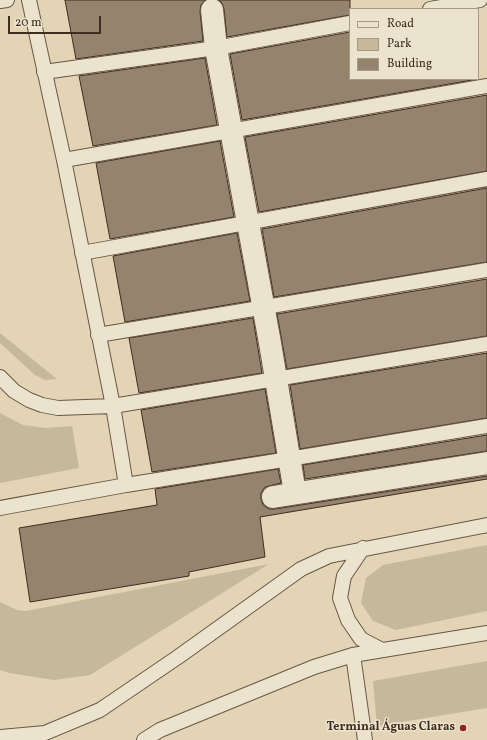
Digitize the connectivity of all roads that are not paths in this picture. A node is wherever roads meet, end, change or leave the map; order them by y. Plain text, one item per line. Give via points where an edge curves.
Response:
1 (7, 0) edge
2 (29, 0) edge
3 (480, 0) edge
4 (0, 1) edge
5 (436, 8) edge
6 (212, 10) dead end
7 (349, 23) edge
8 (216, 48) junction
9 (44, 72) junction
10 (487, 86) edge
11 (231, 132) junction
12 (64, 160) junction
13 (487, 180) edge
14 (248, 223) junction
15 (82, 254) junction
16 (487, 270) edge
17 (263, 307) junction
18 (98, 335) junction
19 (487, 344) edge
20 (0, 377) edge
21 (277, 380) junction
22 (113, 406) junction
23 (487, 426) edge
24 (289, 459) junction
25 (487, 463) edge
26 (126, 485) junction
27 (295, 494) junction
28 (273, 497) dead end
29 (0, 508) edge
30 (487, 525) edge
31 (363, 548) junction
32 (487, 633) edge
33 (382, 650) junction
34 (353, 655) junction
35 (0, 737) edge
36 (144, 740) edge
37 (365, 740) edge

1 - 4 lane
2 - 9 lane
3 - 5 lane
6 - 8 street
7 - 8 lane
8 - 9 lane
8 - 11 street
9 - 12 lane
10 - 11 lane
11 - 12 lane
11 - 14 street
12 - 15 lane
13 - 14 lane
14 - 15 lane
14 - 17 street
15 - 18 lane
16 - 17 lane
17 - 18 lane
17 - 21 street
18 - 22 lane
19 - 21 lane
20 - 22 lane via 14,391 42,405 58,408
21 - 22 lane
21 - 24 street
22 - 26 lane
23 - 24 lane
24 - 26 lane
24 - 27 street
25 - 27 street
26 - 29 lane
27 - 28 street
30 - 31 lane
31 - 33 lane via 344,576 340,598 348,620 360,639
31 - 35 lane via 329,556 301,570 100,710 46,733
32 - 33 lane
33 - 34 lane
34 - 36 lane via 314,667 160,730
34 - 37 lane

